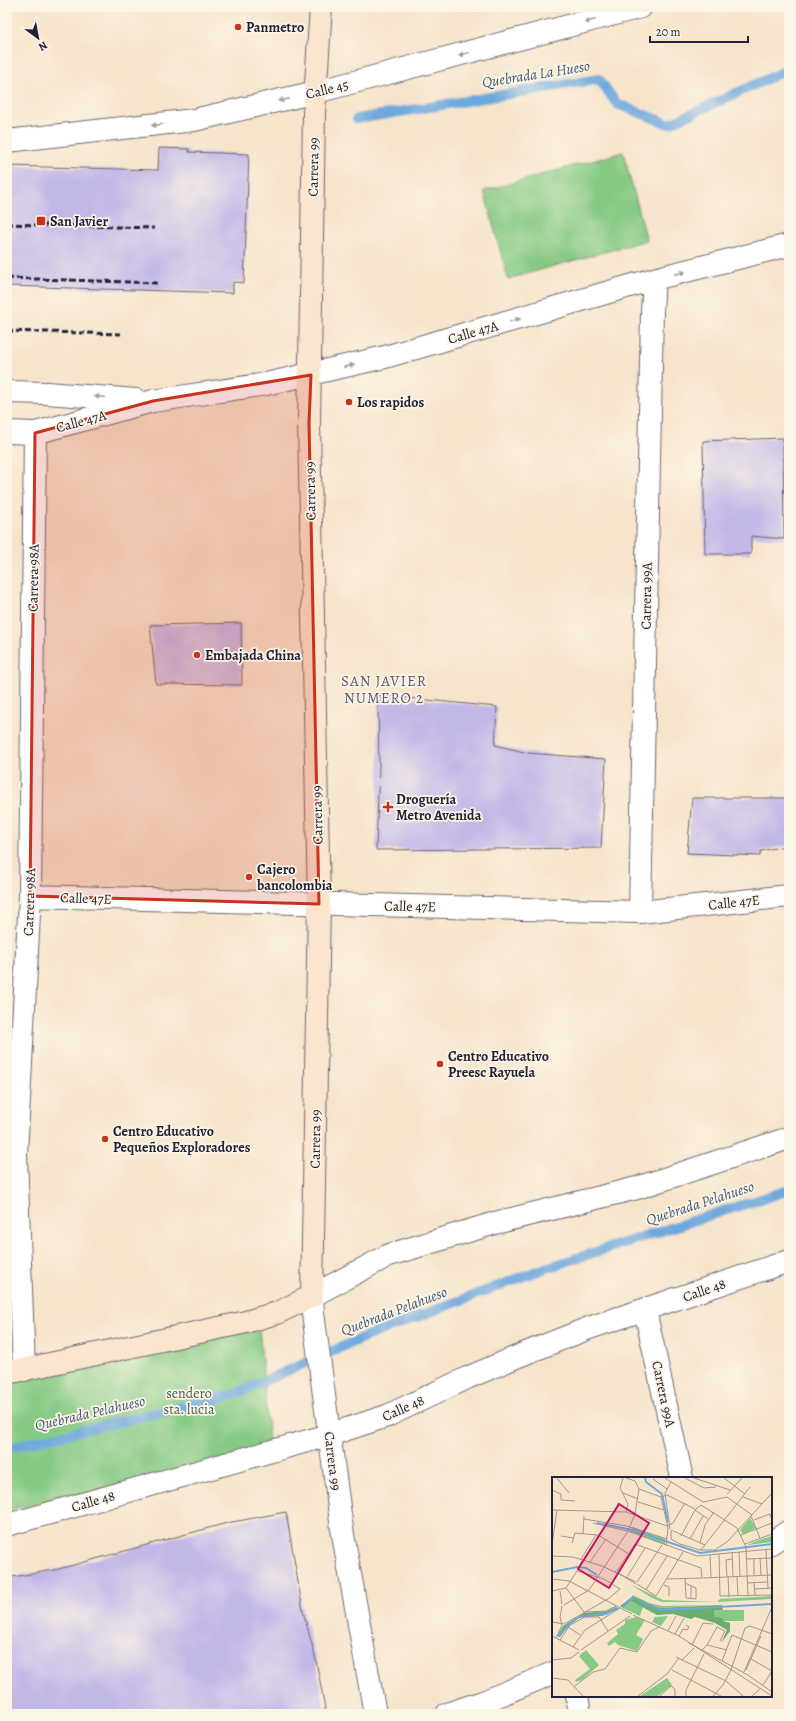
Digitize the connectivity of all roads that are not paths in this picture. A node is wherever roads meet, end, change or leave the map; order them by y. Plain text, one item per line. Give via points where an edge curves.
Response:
1 (321, 7) edge
2 (641, 7) edge
3 (316, 92) junction
4 (7, 141) edge
5 (789, 245) edge
6 (654, 280) junction
7 (311, 375) junction
8 (7, 392) edge
9 (153, 401) junction
10 (7, 432) edge
11 (35, 433) junction
12 (30, 896) junction
13 (789, 896) edge
14 (319, 904) junction
15 (640, 912) junction
16 (789, 1138) edge
17 (12, 1156) edge
18 (789, 1261) edge
19 (312, 1305) junction
20 (645, 1310) junction
21 (15, 1372) edge
22 (329, 1435) junction
23 (682, 1477) edge
24 (7, 1525) edge
25 (789, 1531) edge
26 (772, 1541) edge
27 (552, 1673) edge
28 (577, 1697) edge
29 (375, 1714) edge
30 (447, 1714) edge
31 (580, 1714) edge

1 - 3 street, Carrera 99
2 -> 3 street, Calle 45
3 -> 4 street, Calle 45 via 194,120
3 - 7 street, Carrera 99
6 -> 5 street, Calle 47A
7 -> 6 street, Calle 47A via 386,357
6 - 15 street, Carrera 99A
7 - 9 street, Calle 47A
7 - 14 street, Carrera 99 via 309,423
9 -> 8 street, Calle 47A
9 - 11 street, Calle 47A
10 - 11 street, Calle 47A
11 - 12 street, Carrera 98A
12 - 14 street, Calle 47E
12 - 17 street, Carrera 98A
13 - 15 street, Calle 47E
14 - 15 street, Calle 47E
14 - 19 street, Carrera 99
16 - 19 street via 637,1188 495,1223 389,1255
17 - 21 street, Carrera 98A
18 - 20 street, Calle 48
19 - 21 street via 242,1323
19 - 22 street, Carrera 99
20 - 22 street, Calle 48 via 521,1354 387,1416
20 - 23 street, Carrera 99A
22 - 24 street, Calle 48
22 - 29 street, Carrera 99 via 342,1529
25 - 26 street
27 - 30 street
28 - 31 street

